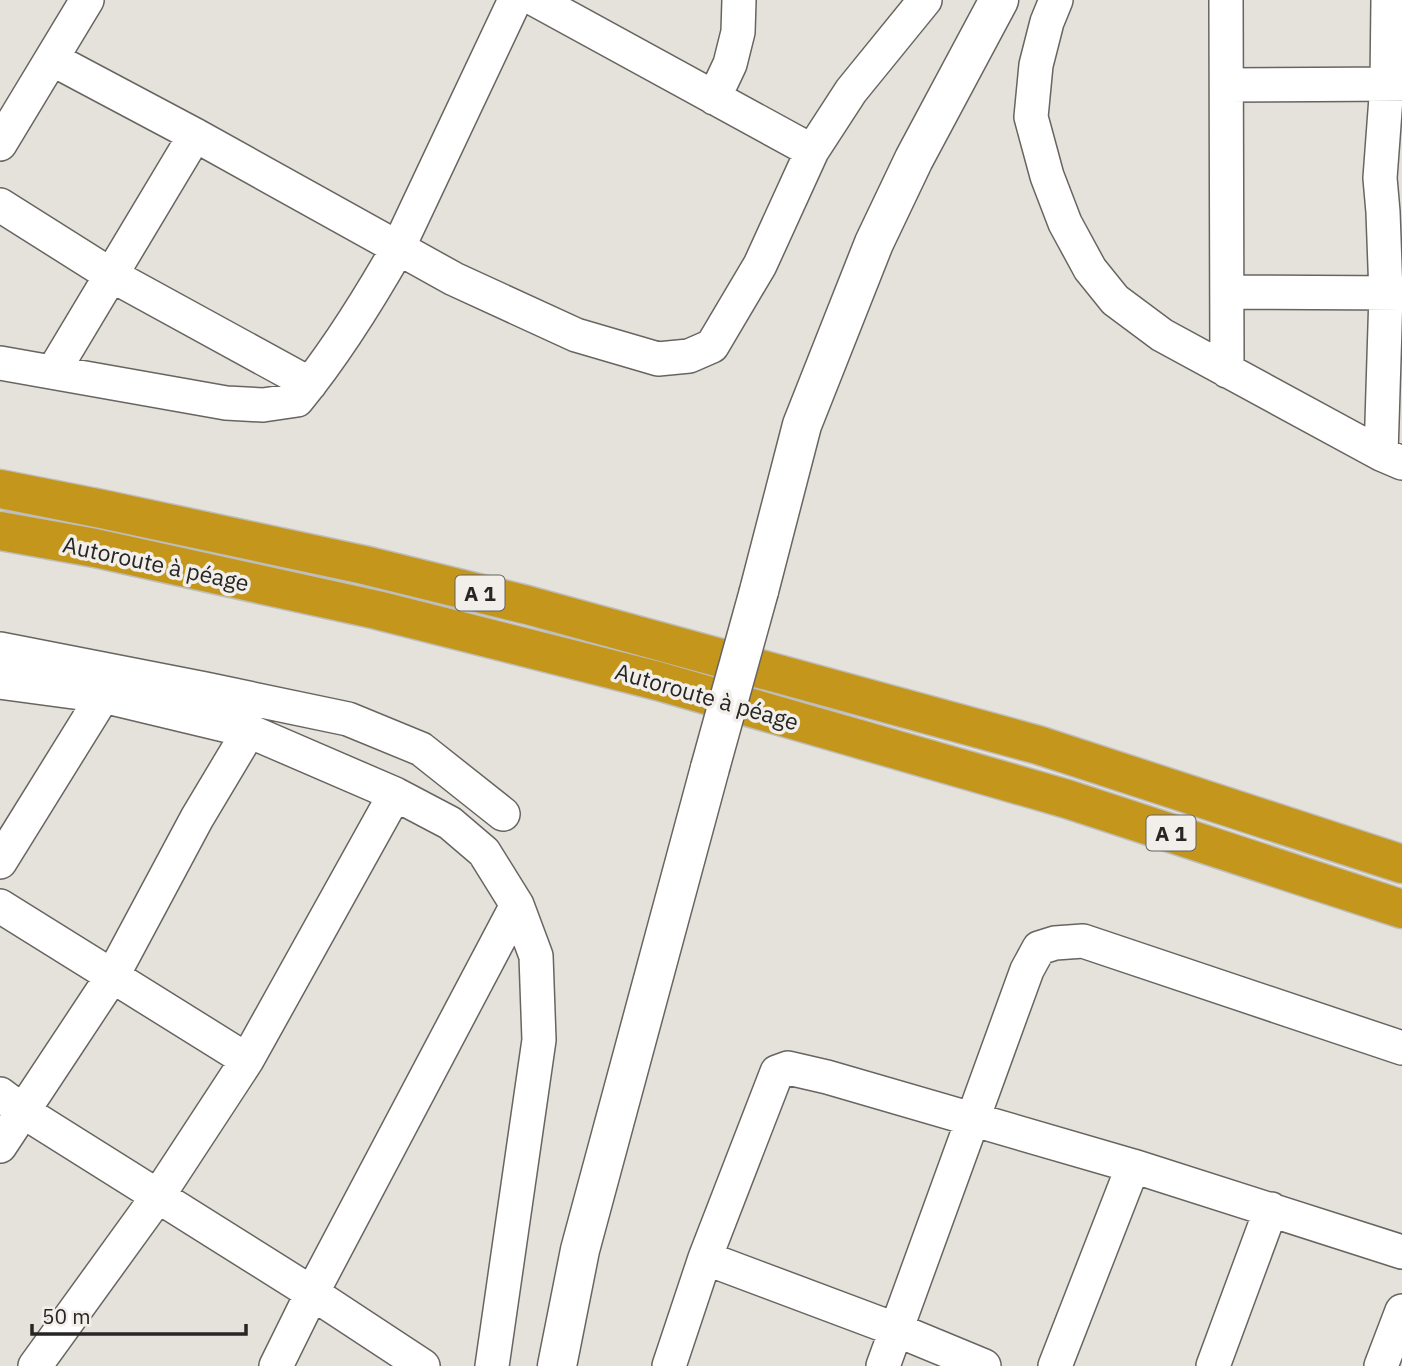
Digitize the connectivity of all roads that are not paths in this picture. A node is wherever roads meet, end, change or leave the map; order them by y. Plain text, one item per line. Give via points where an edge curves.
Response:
1 (88, 0) edge
2 (514, 0) edge
3 (536, 0) edge
4 (739, 0) edge
5 (925, 0) edge
6 (999, 0) edge
7 (1056, 0) edge
8 (1226, 0) edge
9 (1388, 0) edge
10 (52, 59) junction
11 (1394, 84) edge
12 (1227, 85) junction
13 (714, 98) junction
14 (195, 135) junction
15 (0, 144) edge
16 (812, 151) junction
17 (0, 205) edge
18 (398, 248) junction
19 (111, 275) junction
20 (1228, 292) junction
21 (1394, 293) edge
22 (0, 363) edge
23 (1227, 371) junction
24 (53, 372) junction
25 (310, 384) junction
26 (1392, 458) edge
27 (0, 489) edge
28 (0, 531) edge
29 (0, 649) edge
30 (0, 682) edge
31 (103, 696) junction
32 (249, 731) junction
33 (396, 794) junction
34 (503, 814) dead end
35 (0, 862) edge
36 (1402, 863) edge
37 (517, 905) junction
38 (0, 906) edge
39 (1402, 909) edge
40 (113, 975) junction
41 (1402, 1048) edge
42 (247, 1060) junction
43 (12, 1103) edge
44 (974, 1120) junction
45 (0, 1146) edge
46 (1133, 1166) junction
47 (158, 1196) junction
48 (1271, 1209) junction
49 (1401, 1250) edge
50 (705, 1258) junction
51 (312, 1293) junction
52 (1402, 1311) edge
53 (897, 1330) junction
54 (34, 1366) edge
55 (276, 1366) edge
56 (423, 1366) edge
57 (492, 1366) edge
58 (556, 1366) edge
59 (669, 1366) edge
60 (883, 1366) edge
61 (984, 1366) edge
62 (1055, 1366) edge
63 (1213, 1366) edge
64 (1381, 1366) edge

1 - 10 street
2 - 18 street
3 - 13 street
4 - 13 street via 730,64
5 - 16 street via 851,92
6 - 58 street, bridge via 874,243 803,425 580,1250
7 - 23 street via 1036,65 1031,117 1065,223 1090,269 1115,300 1162,335
8 - 12 street
9 - 11 street
10 - 14 street
10 - 15 street
11 - 12 street
11 - 21 street via 1380,178
12 - 20 street
13 - 16 street
14 - 18 street
14 - 19 street
16 - 18 street via 760,265 719,335 712,346 690,356 658,359 576,335
17 - 19 street
18 - 25 street
19 - 24 street
19 - 25 street
20 - 21 street
20 - 23 street
21 - 26 street
22 - 24 street
23 - 26 street
24 - 25 street via 263,405 297,400
27 - 36 highway, A 1 via 364,565 527,605 1038,745
28 - 39 highway, Autoroute à péage / A 1 via 377,610 658,681 1067,799
29 - 34 street via 348,719 421,749
30 - 31 street
31 - 32 street
31 - 35 street
32 - 33 street
32 - 40 street
33 - 37 street via 450,823 484,852
33 - 42 street
37 - 51 street
37 - 57 street via 536,956 539,1040
38 - 40 street
40 - 42 street
40 - 43 street
41 - 44 street via 1083,941 1055,943 1039,948 1027,971
42 - 47 street
43 - 45 street
43 - 47 street
44 - 46 street
44 - 50 street via 827,1077 782,1069
44 - 53 street
46 - 48 street
46 - 62 street
47 - 51 street
47 - 54 street
48 - 49 street
48 - 63 street
50 - 53 street
50 - 59 street
51 - 55 street
51 - 56 street
52 - 64 street
53 - 60 street
53 - 61 street

